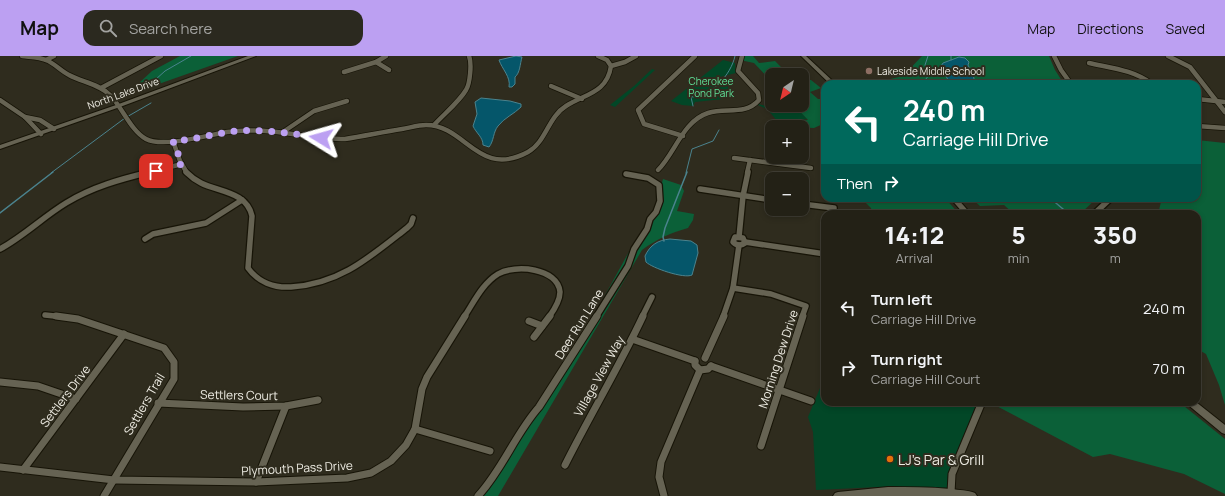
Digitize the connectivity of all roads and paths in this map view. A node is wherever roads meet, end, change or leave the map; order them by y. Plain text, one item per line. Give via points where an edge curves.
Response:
1 (22, 56) edge
2 (54, 56) edge
3 (158, 56) edge
4 (253, 56) edge
5 (386, 56) edge
6 (469, 56) edge
7 (598, 56) edge
8 (636, 56) edge
9 (695, 56) edge
10 (742, 56) edge
11 (803, 56) edge
12 (1054, 56) edge
13 (1168, 56) edge
14 (46, 60) junction
15 (376, 62) junction
16 (1090, 63) dead end
17 (611, 66) junction
18 (389, 70) dead end
19 (344, 72) dead end
20 (829, 80) edge
21 (1068, 80) edge
22 (1148, 80) edge
23 (1200, 80) edge
24 (1201, 81) edge
25 (551, 86) dead end
26 (101, 88) junction
27 (582, 98) junction
28 (1201, 99) edge
29 (0, 100) edge
30 (347, 101) dead end
31 (1216, 101) junction
32 (1225, 102) edge
33 (118, 106) junction
34 (1225, 112) edge
35 (25, 117) junction
36 (434, 125) junction
37 (1201, 126) edge
38 (1225, 128) edge
39 (54, 129) junction
40 (283, 132) junction
41 (41, 134) junction
42 (683, 136) junction
43 (173, 141) junction
44 (0, 147) edge
45 (734, 158) dead end
46 (750, 160) junction
47 (182, 164) junction
48 (811, 168) dead end
49 (658, 170) dead end
50 (626, 174) dead end
51 (700, 189) dead end
52 (743, 196) junction
53 (765, 199) edge
54 (242, 200) junction
55 (957, 202) edge
56 (1107, 202) edge
57 (809, 205) edge
58 (834, 208) dead end
59 (964, 210) edge
60 (1098, 210) edge
61 (412, 218) dead end
62 (739, 237) junction
63 (146, 239) dead end
64 (745, 242) junction
65 (738, 245) junction
66 (0, 249) edge
67 (821, 253) edge
68 (733, 288) junction
69 (652, 297) dead end
70 (44, 315) dead end
71 (529, 321) dead end
72 (542, 326) junction
73 (124, 334) junction
74 (534, 336) dead end
75 (632, 339) junction
76 (705, 358) junction
77 (695, 361) junction
78 (711, 366) junction
79 (700, 370) junction
80 (0, 382) edge
81 (780, 390) junction
82 (76, 399) junction
83 (318, 400) dead end
84 (812, 401) dead end
85 (158, 403) junction
86 (286, 406) junction
87 (980, 406) edge
88 (1195, 406) edge
89 (415, 429) junction
90 (1225, 430) edge
91 (761, 446) dead end
92 (490, 451) dead end
93 (565, 464) dead end
94 (0, 468) edge
95 (23, 470) junction
96 (114, 480) junction
97 (256, 482) junction
98 (951, 493) junction
99 (104, 496) edge
100 (478, 496) edge
101 (664, 496) edge
102 (838, 496) edge
103 (972, 496) edge

1 - 14 street
2 - 14 street
3 - 26 street
4 - 33 main road, North Lake Drive
5 - 15 street
6 - 36 street via 471,67 466,89
7 - 17 street
8 - 17 street
9 - 42 street via 638,110 644,124
10 - 42 street via 738,71 758,93 759,100 748,109 701,116 691,124
11 - 20 street
12 - 21 street
13 - 23 street via 1190,67
14 - 26 street via 68,75
15 - 18 street
15 - 19 street
16 - 22 street
17 - 27 street via 605,83
24 - 31 street
25 - 27 street
26 - 33 street
27 - 36 street via 557,112 532,149 509,158 494,159 482,156 454,134
28 - 31 street
29 - 35 street
30 - 40 street via 314,111
31 - 32 street
31 - 34 street
33 - 39 main road, North Lake Drive
33 - 43 street via 142,138 153,142
35 - 39 street via 40,120
35 - 41 street
36 - 40 street via 413,126 345,140
37 - 38 street
39 - 41 main road, North Lake Drive
40 - 43 street via 228,132
41 - 44 main road, North Lake Drive
42 - 49 street via 665,164
43 - 47 street
45 - 46 street
46 - 48 street
46 - 52 street
47 - 54 street via 194,180
47 - 66 street via 112,181 83,193 66,202 16,241
50 - 100 street, Deer Run Lane via 648,178 659,186 660,201 656,212 634,249 628,266 571,358 490,483
51 - 52 street
52 - 53 street
52 - 62 street
54 - 61 street via 249,206 252,214 248,268 262,281 279,287 300,287 345,274 407,228
54 - 63 street via 206,223 153,234
55 - 59 street
56 - 60 street
57 - 58 street
62 - 64 street
62 - 65 street via 733,240
64 - 65 street
64 - 67 street
65 - 68 street
68 - 76 street via 727,309
68 - 81 street, Morning Dew Drive via 771,294 806,306
69 - 75 street, Village View Way
70 - 73 street, Settlers Trail via 78,319
71 - 72 street
72 - 74 street, Plymouth Pass Drive
72 - 89 street, Plymouth Pass Drive via 557,305 560,293 556,282 532,269 508,270 486,283 427,377 422,389
73 - 82 street, Settlers Drive
73 - 85 street, Settlers Trail via 164,348 172,355 175,365 174,379
75 - 77 street
75 - 93 street, Village View Way
76 - 77 street
76 - 78 street
77 - 79 street
78 - 79 street
78 - 81 street
79 - 101 street via 660,462 659,477
80 - 82 street via 38,386
81 - 84 street
81 - 91 street, Morning Dew Drive
82 - 95 street, Settlers Drive
83 - 86 street, Settlers Court
85 - 86 street, Settlers Court via 243,407
85 - 96 street, Settlers Trail
86 - 97 street
87 - 98 street via 952,474
88 - 90 street
89 - 92 street
89 - 97 street, Plymouth Pass Drive via 406,445 391,461 371,473 347,478
94 - 95 street, Plymouth Pass Drive
95 - 96 street, Plymouth Pass Drive
96 - 97 street, Plymouth Pass Drive
96 - 99 street, Settlers Trail
98 - 102 street via 911,490
98 - 103 street

